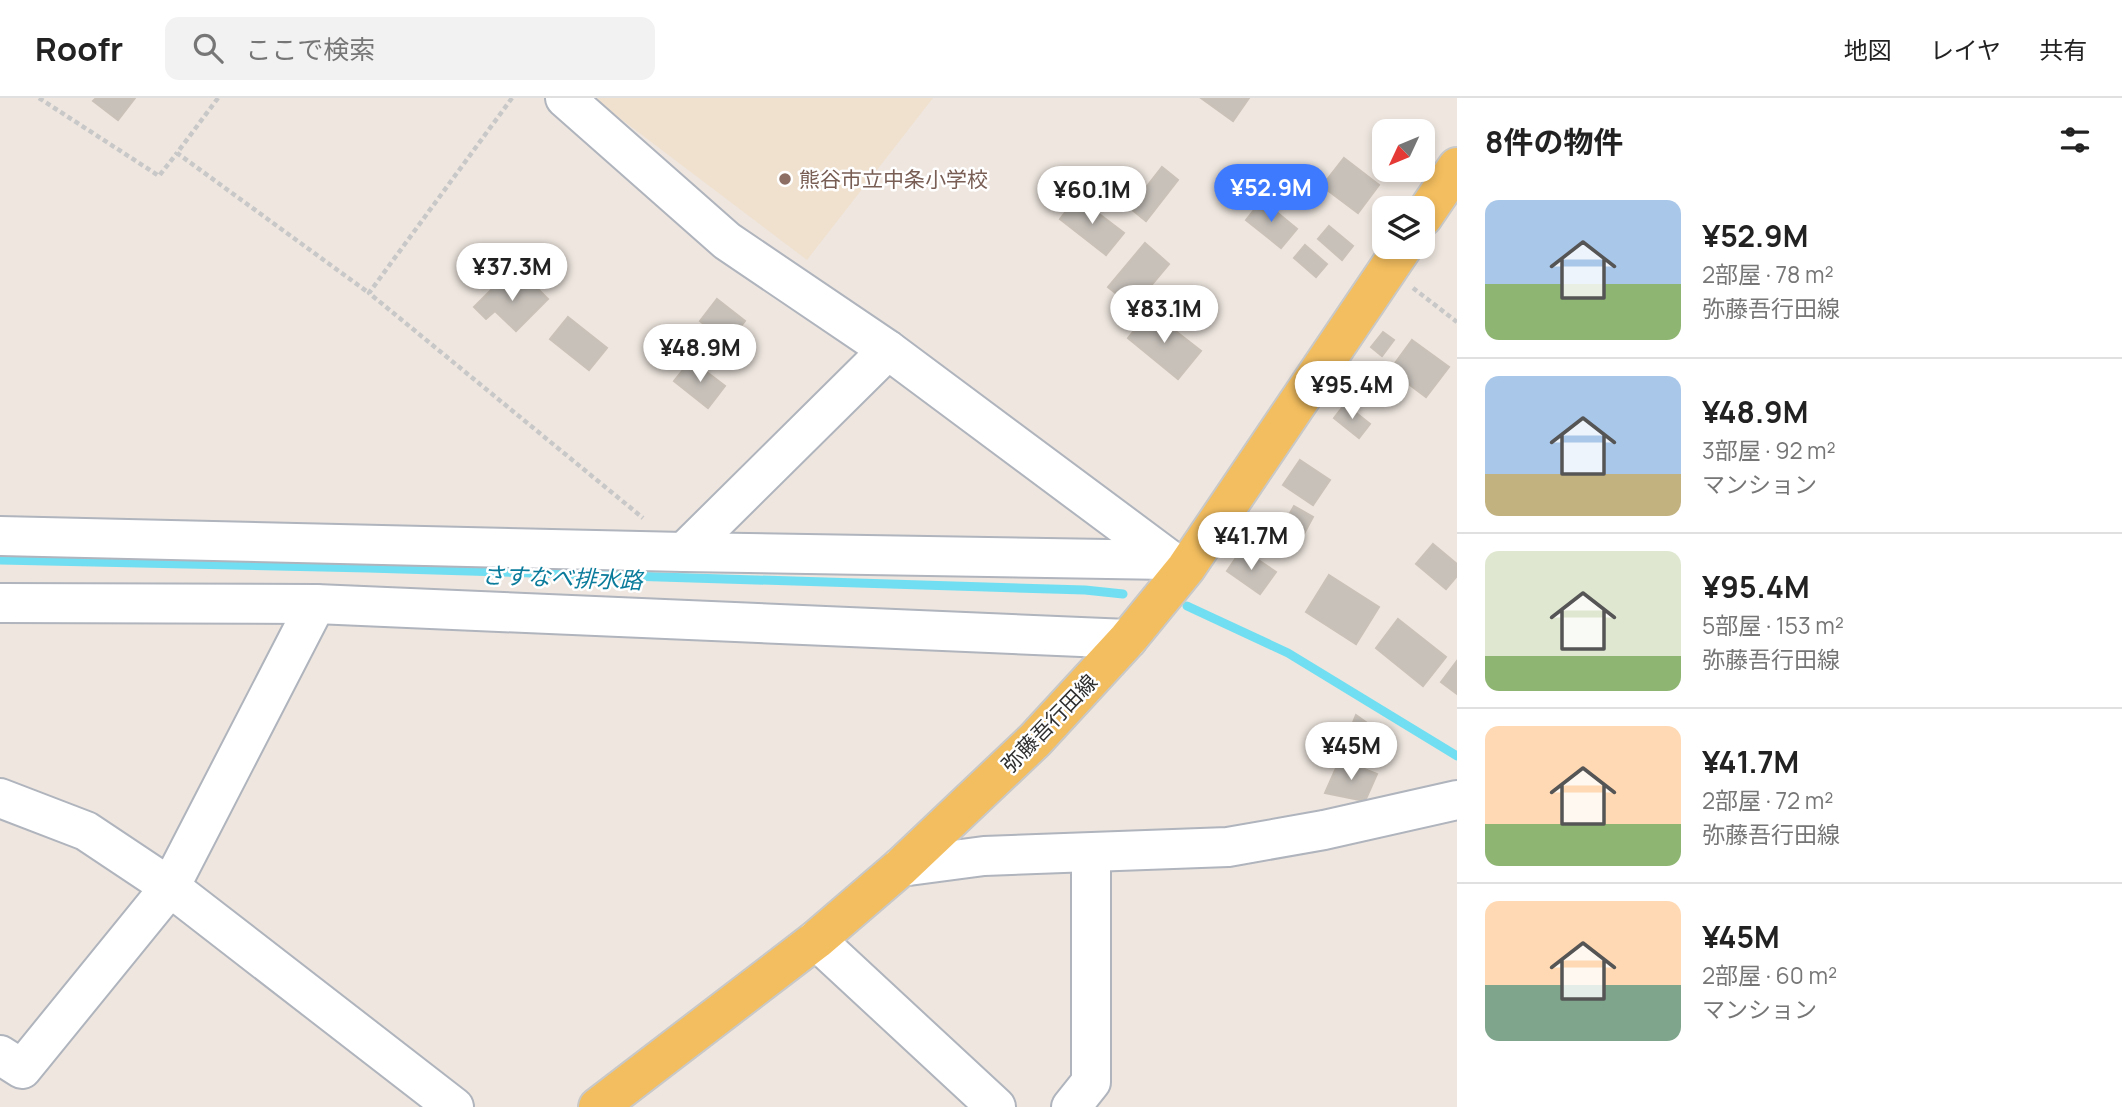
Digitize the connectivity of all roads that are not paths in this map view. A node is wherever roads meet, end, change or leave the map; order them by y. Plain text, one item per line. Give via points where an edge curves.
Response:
1 (565, 98) edge
2 (1457, 167) edge
3 (1435, 199) edge
4 (1394, 259) edge
5 (888, 350) junction
6 (0, 536) edge
7 (684, 552) junction
8 (1177, 564) junction
9 (0, 603) edge
10 (316, 604) junction
11 (1128, 639) junction
12 (0, 798) edge
13 (1457, 800) edge
14 (1091, 854) junction
15 (901, 867) junction
16 (170, 887) junction
17 (816, 940) junction
18 (0, 1055) edge
19 (454, 1107) edge
20 (598, 1107) edge
21 (996, 1107) edge
22 (1072, 1107) edge

1 - 5 street via 727,241
2 - 3 main road
4 - 8 main road, 弥藤吾行田線
5 - 7 street
5 - 8 street
6 - 7 street
7 - 8 street
8 - 11 main road, 弥藤吾行田線
9 - 10 street
10 - 11 street
10 - 16 street
11 - 15 main road, 弥藤吾行田線 via 1035,740
12 - 16 street via 86,831
13 - 14 street via 1228,847
14 - 15 street via 984,856
14 - 22 street via 1091,1082
15 - 17 main road, 弥藤吾行田線
16 - 18 street via 22,1069
16 - 19 street
17 - 20 main road, 弥藤吾行田線
17 - 21 street

